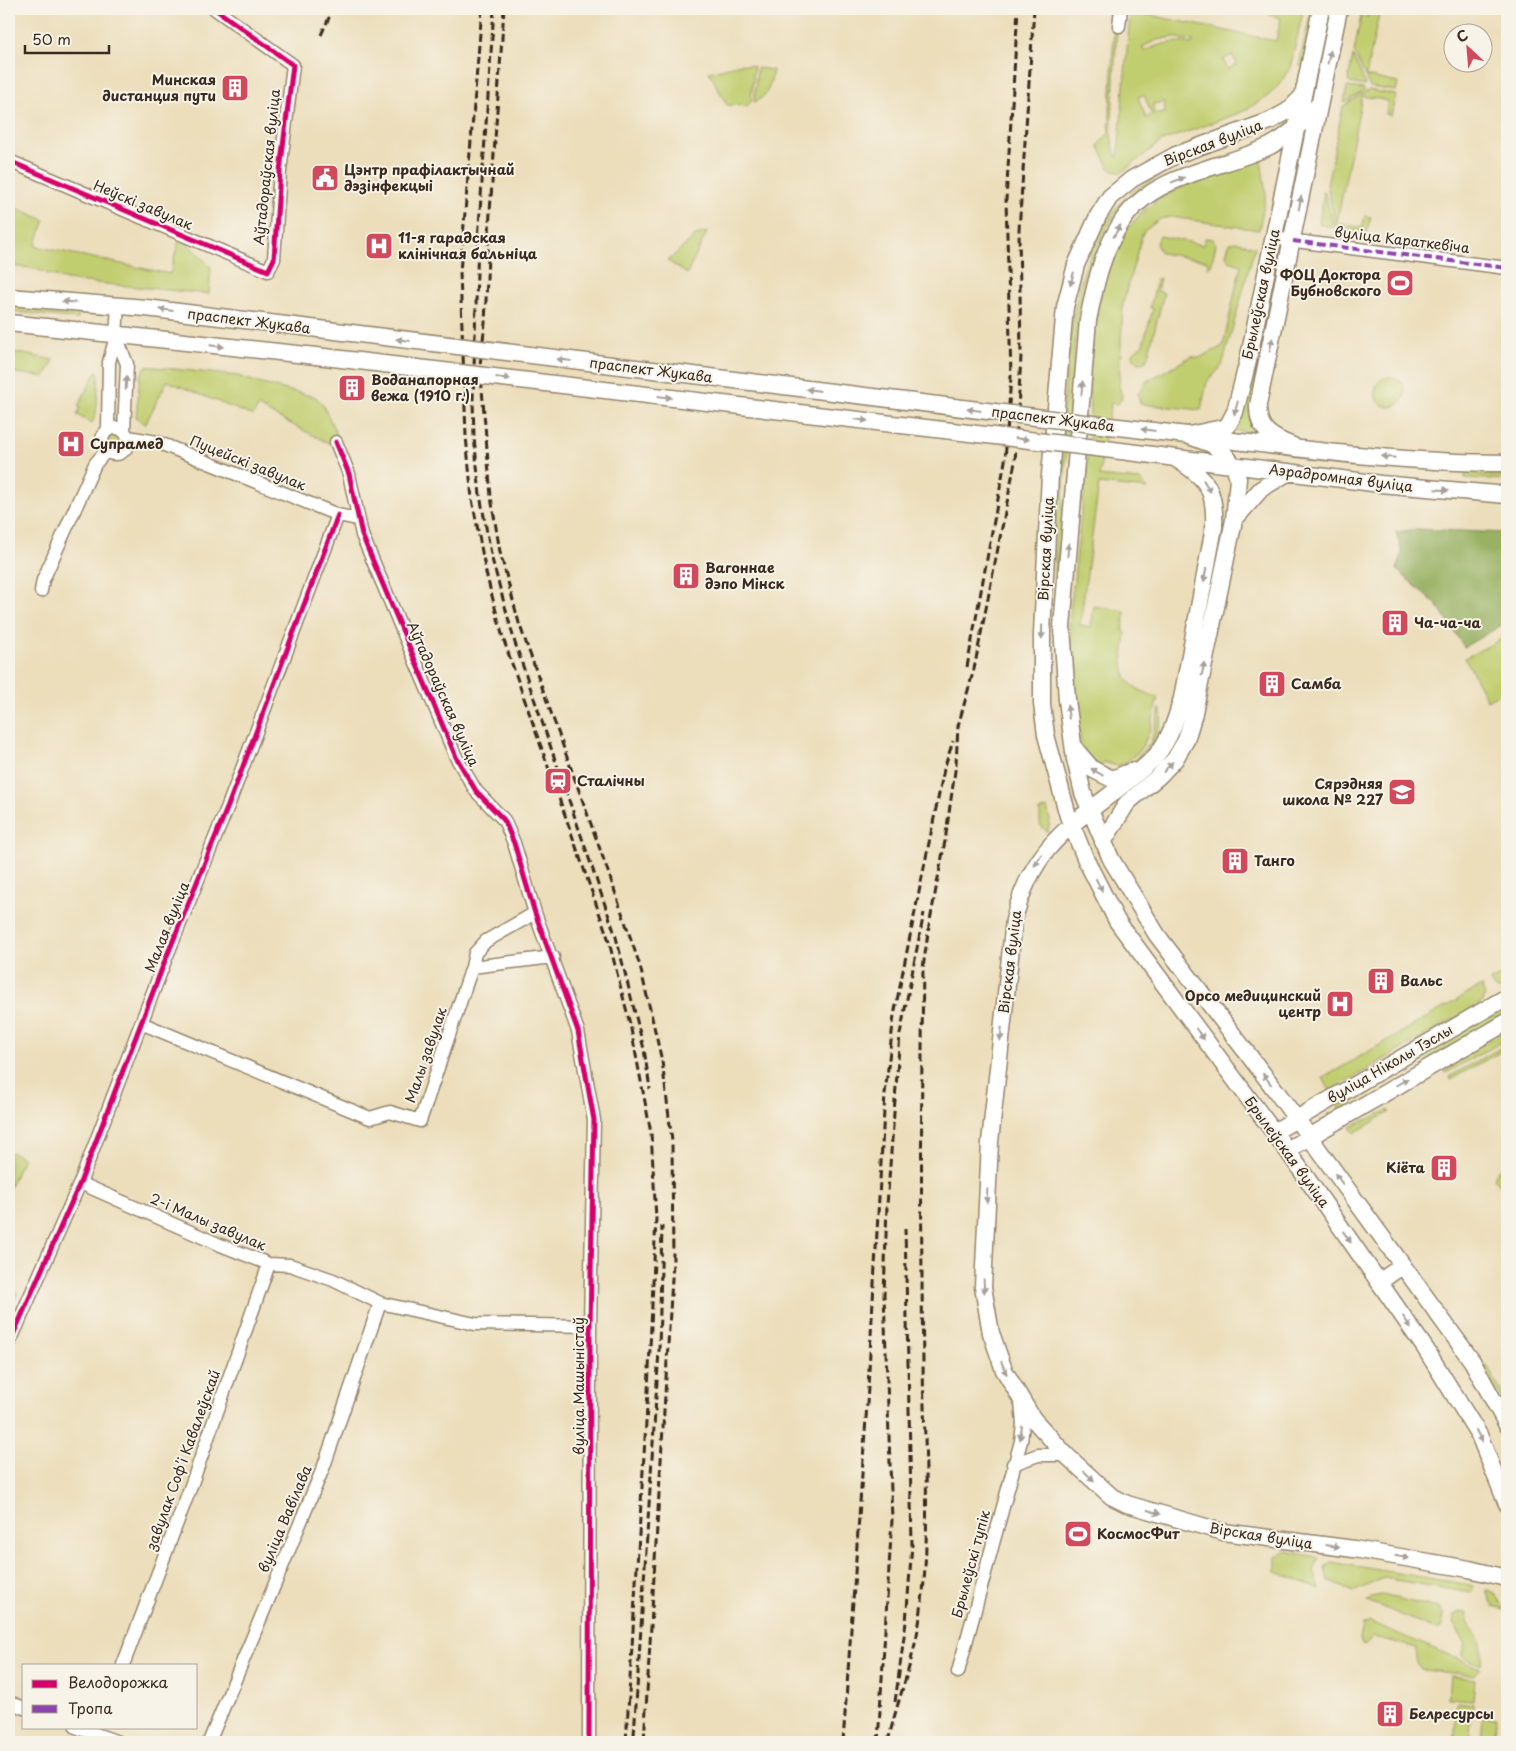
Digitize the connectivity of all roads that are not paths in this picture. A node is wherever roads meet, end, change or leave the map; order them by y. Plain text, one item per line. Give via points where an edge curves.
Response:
1 (215, 9) edge
2 (1121, 9) edge
3 (1321, 9) edge
4 (1339, 9) edge
5 (1119, 26) dead end
6 (1301, 98) junction
7 (1319, 104) junction
8 (1270, 121) junction
9 (1295, 128) junction
10 (1270, 146) junction
11 (9, 161) edge
12 (1288, 164) junction
13 (1308, 165) junction
14 (1272, 238) junction
15 (1293, 241) junction
16 (1507, 268) edge
17 (268, 271) joint
18 (9, 297) edge
19 (118, 305) junction
20 (9, 323) edge
21 (116, 336) junction
22 (108, 429) junction
23 (126, 434) junction
24 (1187, 435) junction
25 (336, 442) dead end
26 (1293, 446) junction
27 (106, 451) junction
28 (1176, 459) junction
29 (1507, 463) edge
30 (1234, 466) junction
31 (1289, 472) junction
32 (1507, 495) edge
33 (338, 515) junction
34 (357, 520) junction
35 (1234, 520) junction
36 (41, 591) dead end
37 (1073, 746) junction
38 (1156, 757) junction
39 (1089, 810) junction
40 (1071, 825) junction
41 (1103, 842) junction
42 (535, 913) junction
43 (553, 957) junction
44 (472, 966) junction
45 (1507, 997) edge
46 (1507, 1022) edge
47 (141, 1023) junction
48 (578, 1031) joint
49 (1302, 1114) junction
50 (1332, 1122) junction
51 (1274, 1132) junction
52 (1309, 1136) junction
53 (1287, 1150) junction
54 (1318, 1150) junction
55 (80, 1183) junction
56 (269, 1264) junction
57 (1402, 1266) junction
58 (1379, 1282) junction
59 (380, 1303) junction
60 (590, 1326) junction
61 (9, 1344) edge
62 (1021, 1402) junction
63 (1507, 1425) edge
64 (1066, 1455) junction
65 (1013, 1464) junction
66 (1507, 1504) edge
67 (1507, 1578) edge
68 (123, 1664) edge
69 (958, 1672) dead end
70 (9, 1702) edge
71 (22, 1707) edge
72 (79, 1728) edge
73 (101, 1735) edge
74 (118, 1742) edge
75 (209, 1742) edge
76 (589, 1742) edge

1 - 17 street, Аўтадораўская вуліца via 293,65 280,170 274,259
2 - 5 street
3 - 6 main road, Брылеўская вуліца
7 -> 4 main road, Брылеўская вуліца
6 - 8 main road, Вірская вуліца via 1288,111
6 - 9 main road, Брылеўская вуліца
7 - 9 main road, Вірская вуліца
7 - 13 main road, Брылеўская вуліца
8 - 9 main road
8 -> 40 main road, Вірская вуліца via 1176,155 1132,179 1110,197 1102,209 1076,265 1065,307 1058,370 1042,633 1042,704 1046,735
9 - 10 main road, Вірская вуліца
9 - 12 main road, Брылеўская вуліца
9 - 13 main road
10 - 12 main road via 1280,148
37 -> 10 main road, Вірская вуліца via 1062,627 1088,320 1097,275 1112,237 1136,205 1169,183
11 - 17 street, Неўскі завулак
12 - 14 main road, Брылеўская вуліца
15 -> 13 main road, Брылеўская вуліца
14 - 15 street, вуліца Караткевіча
14 -> 24 main road, Брылеўская вуліца via 1248,361 1232,422 1221,430
15 - 16 street, вуліца Караткевіча
26 -> 15 main road, Брылеўская вуліца via 1268,434 1258,416
19 -> 18 main road, праспект Жукава
19 - 21 street
24 -> 19 main road, праспект Жукава, bridge
20 - 21 main road, праспект Жукава
21 - 22 street via 109,362
23 -> 21 street via 127,364
21 -> 28 main road, праспект Жукава, bridge via 316,356
22 - 23 street via 116,428
22 - 27 street via 102,442
23 - 27 street via 128,444 122,452
23 - 33 street, Пуцейскі завулак via 156,442
24 - 26 main road, праспект Жукава
24 - 30 main road via 1216,447
25 - 34 street, Аўтадораўская вуліца via 349,474
29 -> 26 main road, Аэрадромная вуліца via 1410,460
27 - 36 street via 94,464
28 - 30 main road, Аэрадромная вуліца
28 -> 38 main road via 1192,468 1211,490 1214,520 1182,698 1171,733
30 - 31 main road, Аэрадромная вуліца
30 - 35 main road via 1238,479
31 -> 32 main road, Аэрадромная вуліца
31 - 35 main road via 1261,489
33 - 34 street, Пуцейскі завулак
33 - 47 street, Малая вуліца via 228,806
34 - 42 street, Аўтадораўская вуліца via 456,757 476,791 504,820
41 -> 35 main road via 1122,808 1168,768 1186,740
38 -> 37 main road via 1112,779 1092,769
37 - 39 main road, Вірская вуліца
38 - 39 main road
39 - 40 main road
39 - 41 main road, Брылеўская вуліца
40 -> 51 main road, Брылеўская вуліца via 1106,901 1127,936
40 -> 62 main road, Вірская вуліца via 1042,854 1018,900 990,1142 983,1287 991,1333 1004,1370
49 -> 41 main road, Брылеўская вуліца via 1282,1099 1156,935 1122,881
42 - 43 street, Аўтадораўская вуліца
42 - 44 street, Малы завулак via 486,941 475,953
43 - 44 street
43 - 48 street, Аўтадораўская вуліца
44 - 47 street, Малы завулак via 420,1121 390,1112 370,1118
45 - 49 main road, вуліца Ніколы Тэслы
50 -> 46 main road, вуліца Ніколы Тэслы
47 - 55 street, Малая вуліца
48 - 60 street, вуліца Машыністаў via 594,1120
49 - 51 main road, вуліца Ніколы Тэслы
49 - 52 main road, Брылеўская вуліца
50 - 52 main road, вуліца Ніколы Тэслы
50 - 54 main road
51 - 53 main road, Брылеўская вуліца
52 - 53 main road, вуліца Ніколы Тэслы
52 - 54 main road, Брылеўская вуліца
53 -> 58 main road, Брылеўская вуліца
57 -> 54 main road, Брылеўская вуліца
55 - 56 street, 2-і Малы завулак
55 - 61 street, Малая вуліца
56 - 59 street, 2-і Малы завулак via 290,1265 316,1274
56 - 68 street, завулак Софʼі Кавалеўскай via 191,1486
57 - 58 main road
57 - 63 main road, Брылеўская вуліца via 1472,1361
58 -> 66 main road, Брылеўская вуліца via 1468,1415 1494,1468
59 - 60 street, 2-і Малы завулак via 475,1324
59 - 75 street, вуліца Вавілава via 324,1466
60 - 76 street, вуліца Машыністаў
62 - 64 main road, Вірская вуліца
62 -> 65 street, Брылеўскі тупік via 1023,1424
64 - 65 street via 1038,1455
64 -> 67 main road, Вірская вуліца via 1111,1496 1198,1526 1354,1549
65 - 69 street, Брылеўскі тупік
70 - 71 street
72 - 73 street
73 - 74 street

